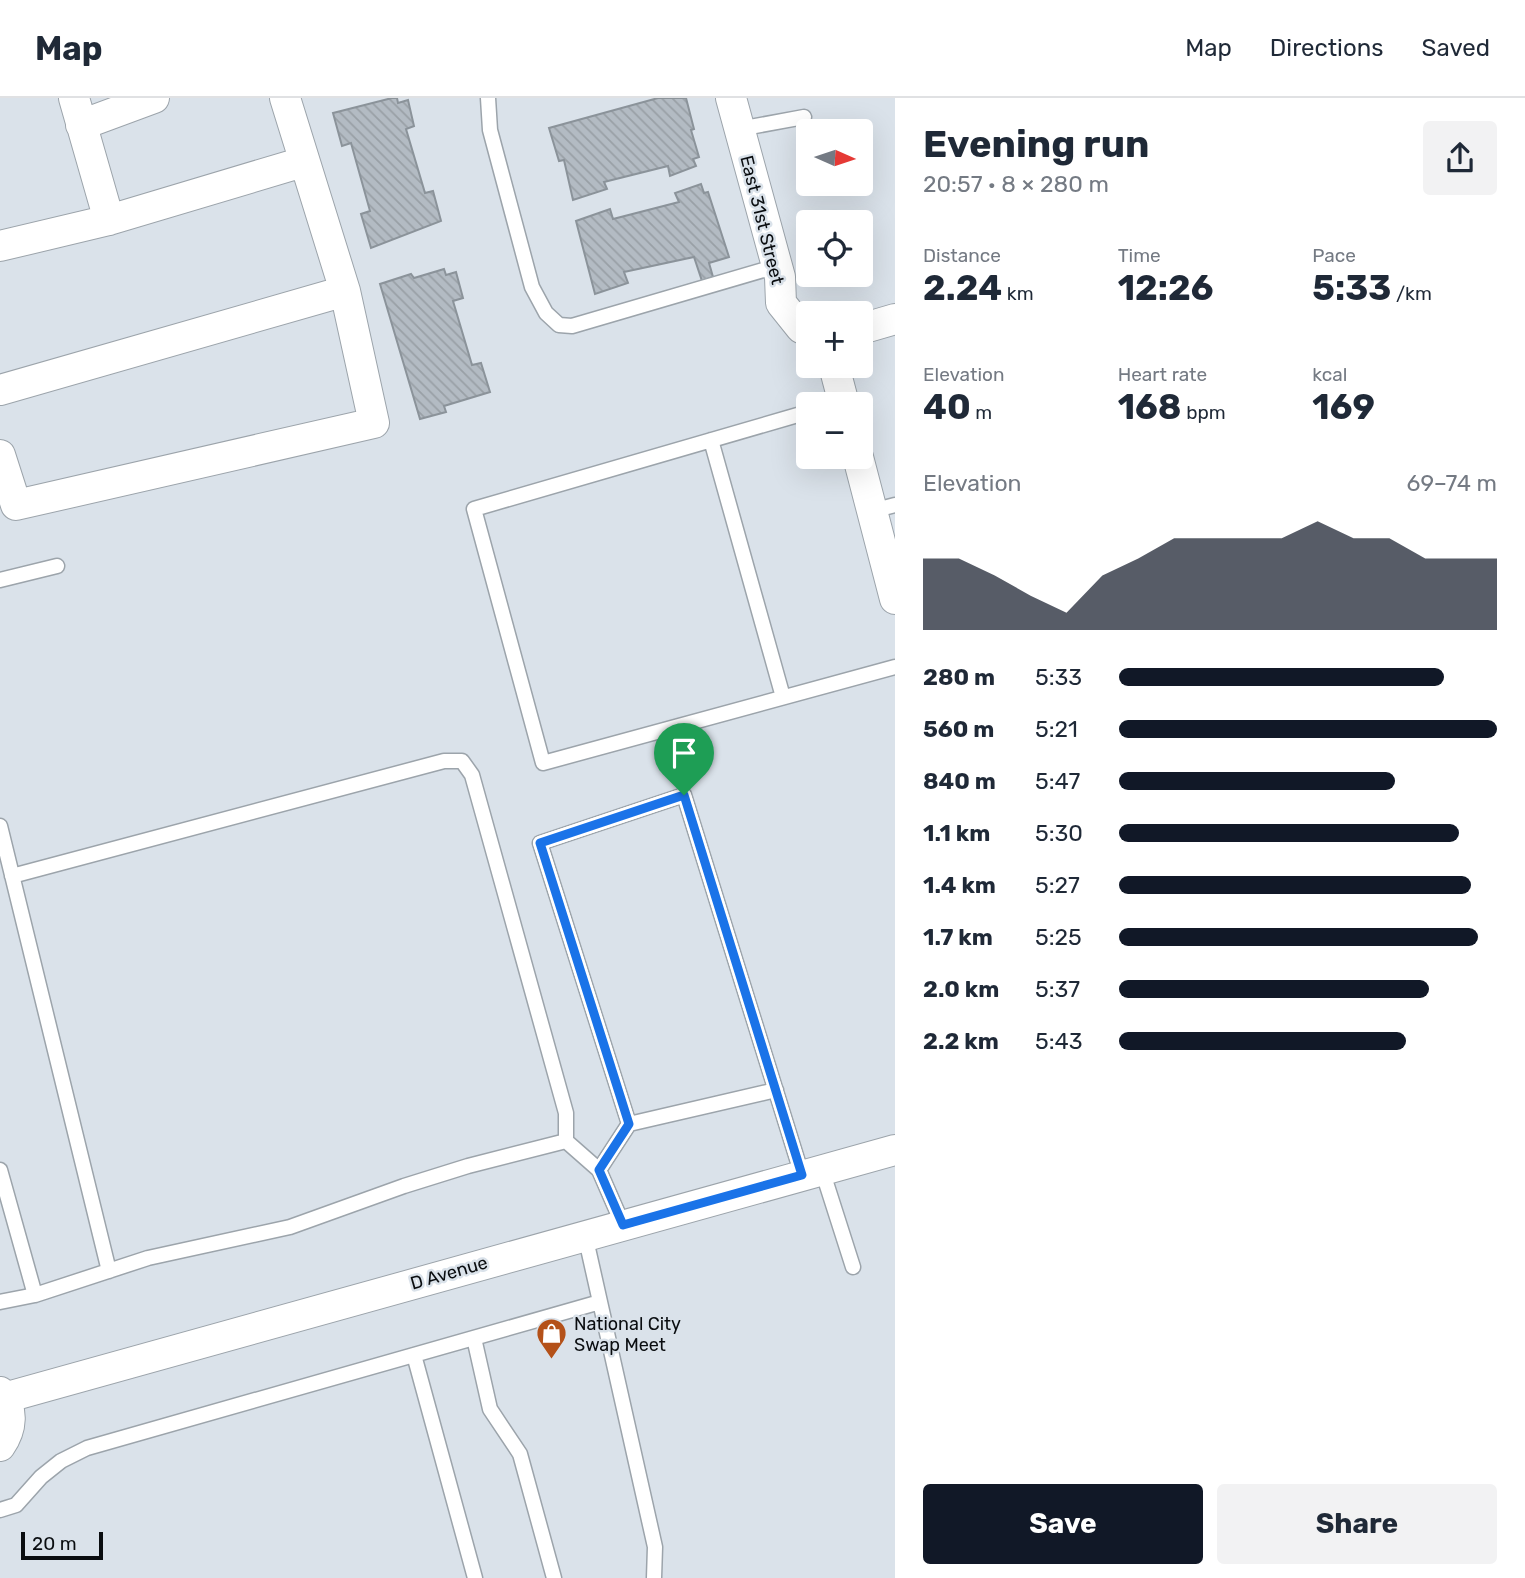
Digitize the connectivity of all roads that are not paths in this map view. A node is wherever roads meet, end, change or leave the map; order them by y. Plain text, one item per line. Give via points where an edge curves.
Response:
1 (154, 98) edge
2 (285, 98) edge
3 (488, 98) edge
4 (731, 98) edge
5 (78, 111) edge
6 (804, 117) dead end
7 (739, 130) junction
8 (303, 162) junction
9 (109, 220) junction
10 (0, 246) edge
11 (776, 266) junction
12 (345, 291) junction
13 (895, 319) edge
14 (796, 322) edge
15 (873, 325) edge
16 (0, 390) edge
17 (796, 415) edge
18 (711, 440) junction
19 (0, 455) edge
20 (864, 469) edge
21 (884, 508) edge
22 (57, 566) dead end
23 (0, 580) edge
24 (895, 599) edge
25 (895, 667) edge
26 (783, 697) junction
27 (0, 826) edge
28 (12, 876) junction
29 (776, 1090) junction
30 (629, 1124) junction
31 (566, 1142) junction
32 (895, 1150) edge
33 (0, 1170) edge
34 (599, 1170) junction
35 (812, 1173) junction
36 (623, 1225) junction
37 (585, 1235) junction
38 (853, 1267) dead end
39 (109, 1271) junction
40 (35, 1295) junction
41 (0, 1302) edge
42 (600, 1302) junction
43 (474, 1338) junction
44 (414, 1354) junction
45 (2, 1395) edge
46 (0, 1446) edge
47 (0, 1510) edge
48 (475, 1578) edge
49 (554, 1578) edge
50 (654, 1578) edge

1 - 5 street
2 - 8 street
3 - 11 lane via 490,130 532,287 545,313 559,325 572,326
4 - 7 street, East 31st Street
5 - 9 street
6 - 7 lane
7 - 11 street, East 31st Street
8 - 9 street
8 - 12 street
9 - 10 street
11 - 14 street, East 31st Street via 781,303
12 - 16 street
12 - 19 street via 374,423 16,505
13 - 15 street
17 - 18 lane
18 - 26 lane
18 - 26 lane via 474,509 543,763
20 - 21 street
21 - 24 street
22 - 23 lane
25 - 26 lane
27 - 28 lane
28 - 31 lane via 444,761 462,761 472,775 566,1113
28 - 39 lane
29 - 30 lane
29 - 30 lane via 684,795 540,843
29 - 35 lane
30 - 34 lane
31 - 34 lane
31 - 39 lane via 468,1166 290,1227
32 - 35 street, D Avenue
33 - 40 lane
34 - 36 lane
35 - 36 street, D Avenue
35 - 38 lane
36 - 37 street, D Avenue
37 - 42 lane
37 - 45 street, D Avenue
39 - 40 lane
40 - 41 lane
42 - 43 lane
42 - 50 lane via 655,1547
43 - 44 lane
43 - 49 lane via 490,1409 520,1454
44 - 47 lane via 87,1448 41,1477 16,1505
44 - 48 lane
45 - 46 street, D Avenue via 10,1424

